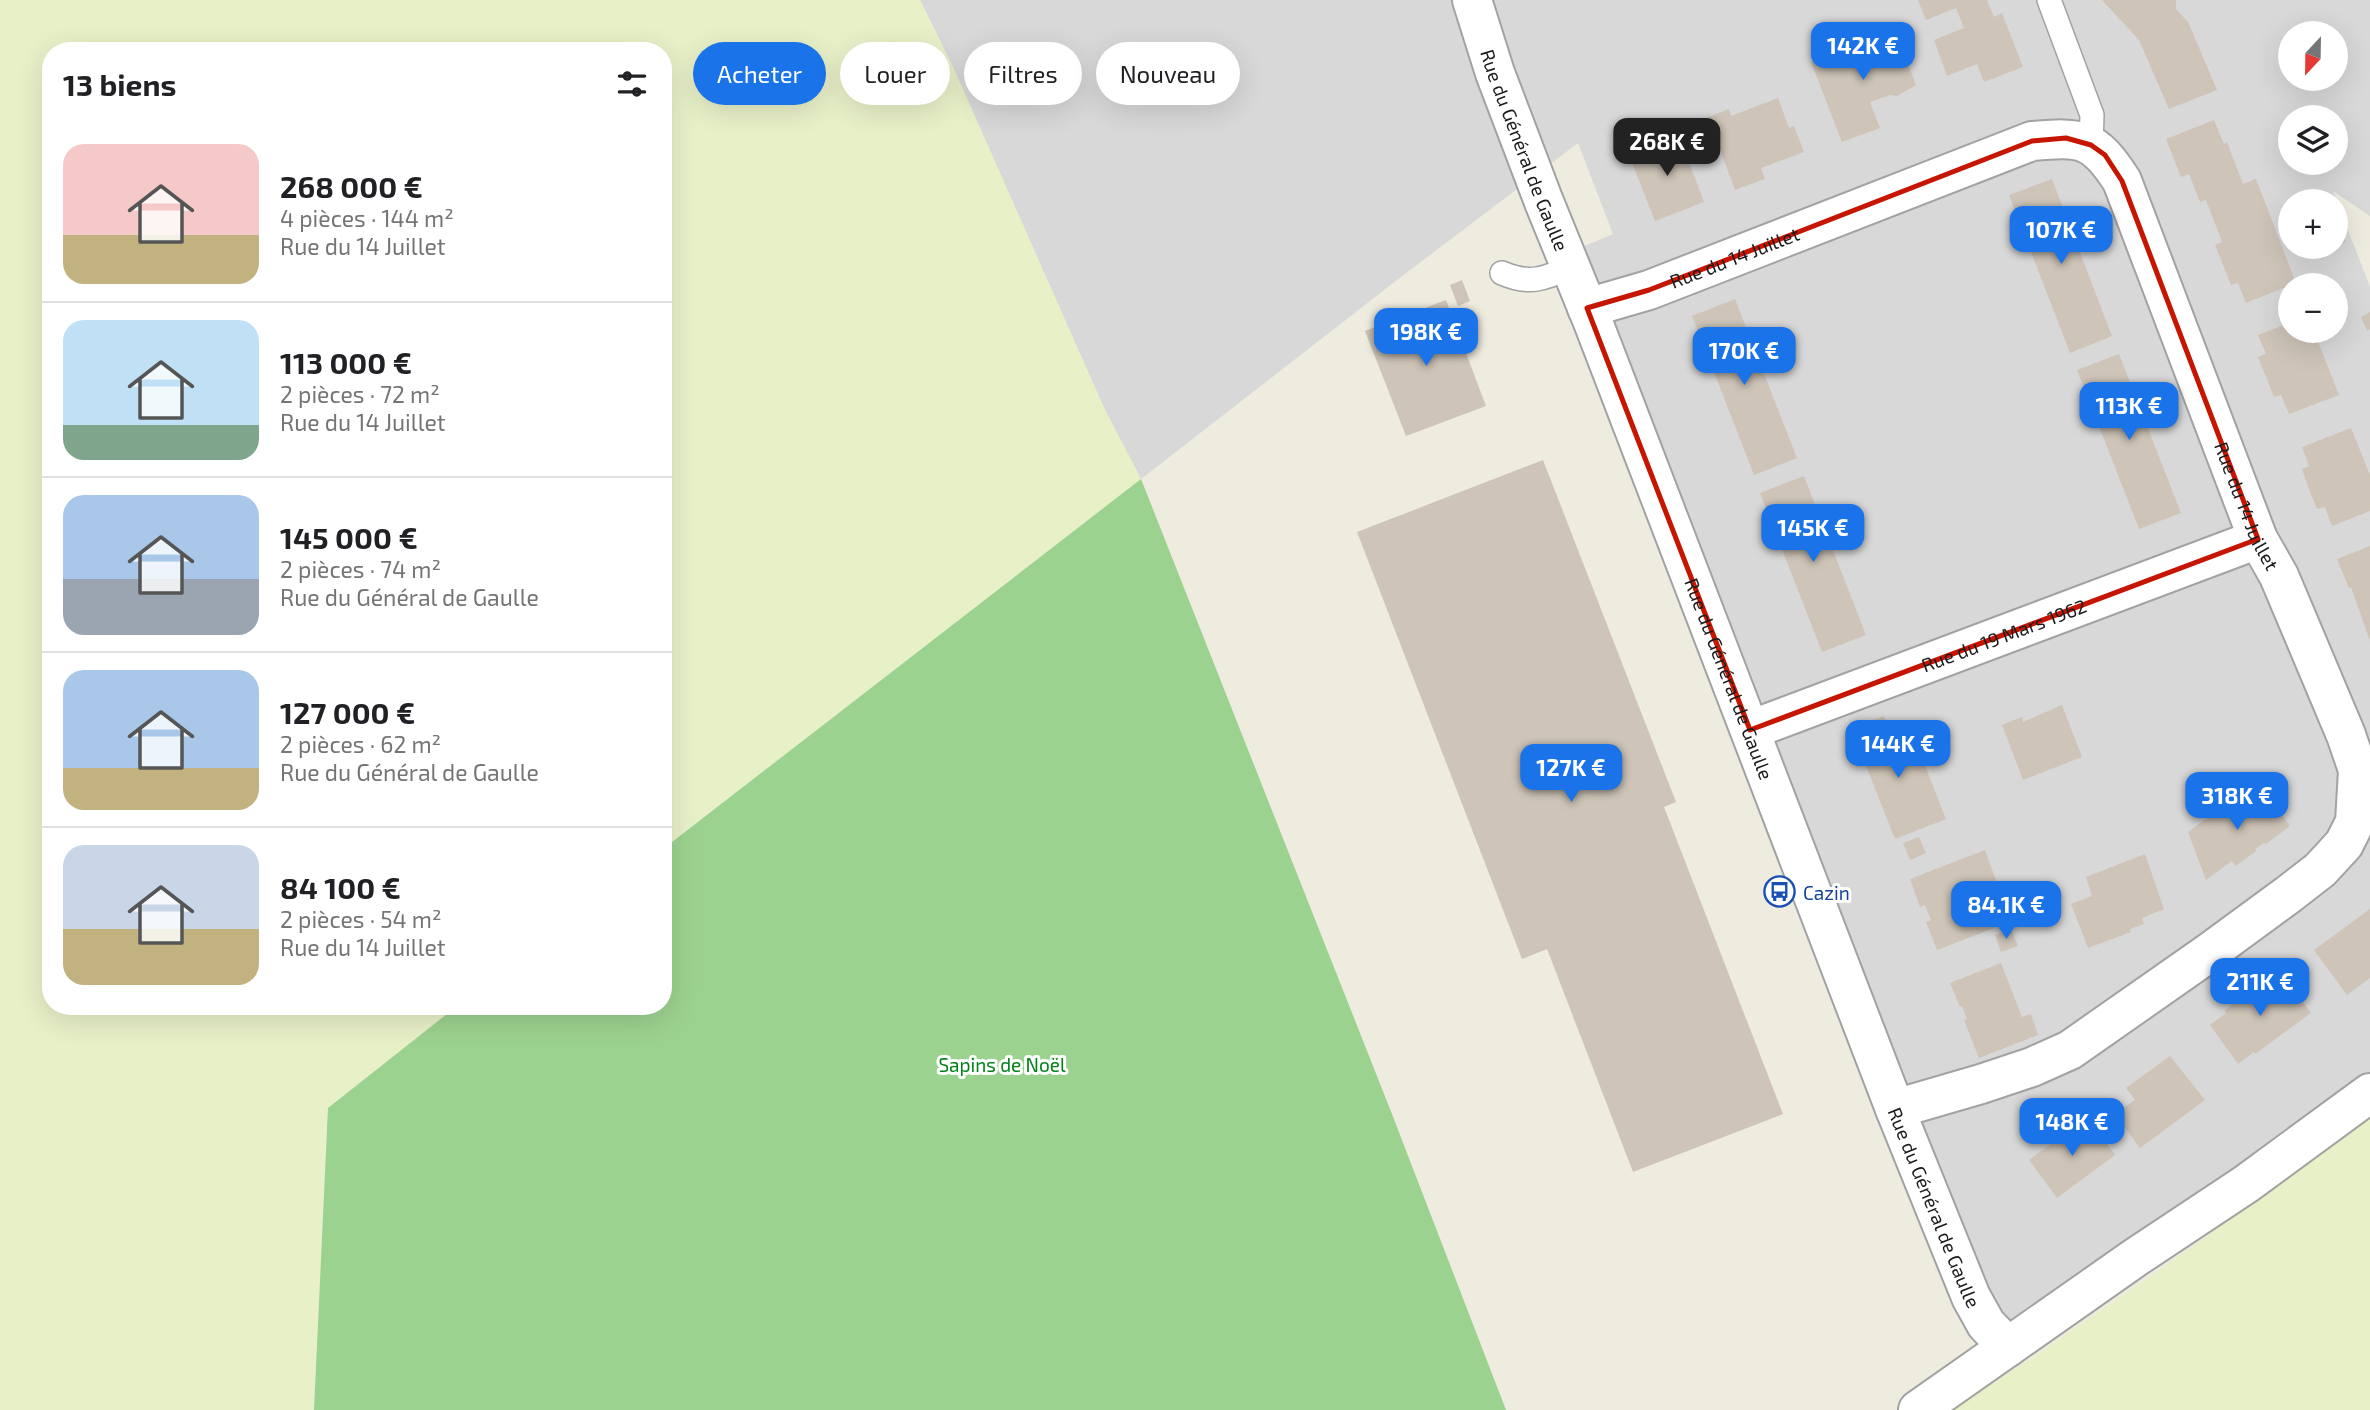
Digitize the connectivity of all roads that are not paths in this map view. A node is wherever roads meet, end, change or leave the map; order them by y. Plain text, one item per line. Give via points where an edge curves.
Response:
1 (1472, 0) edge
2 (2049, 0) edge
3 (2091, 145) junction
4 (1570, 267) junction
5 (1502, 273) dead end
6 (1587, 308) junction
7 (2258, 539) junction
8 (1750, 730) junction
9 (2370, 1093) edge
10 (1895, 1109) junction
11 (2007, 1347) junction
12 (1918, 1410) edge

1 - 4 street, Rue du Général de Gaulle
2 - 3 lane via 2092,115
3 - 6 street, Rue du 14 Juillet via 2066,138 2032,141 1649,290
3 - 7 street, Rue du 14 Juillet via 2105,155 2122,181
4 - 5 lane via 1545,278 1517,280
4 - 6 street, Rue du Général de Gaulle
6 - 8 street, Rue du Général de Gaulle
7 - 8 street, Rue du 19 Mars 1962
7 - 10 street, Rue du 14 Juillet via 2279,576 2358,770 2355,822 2344,844 2289,894 2070,1050 1994,1080
8 - 10 street, Rue du Général de Gaulle
9 - 11 street
10 - 11 street, Rue du Général de Gaulle via 1971,1297 1986,1324
11 - 12 street

